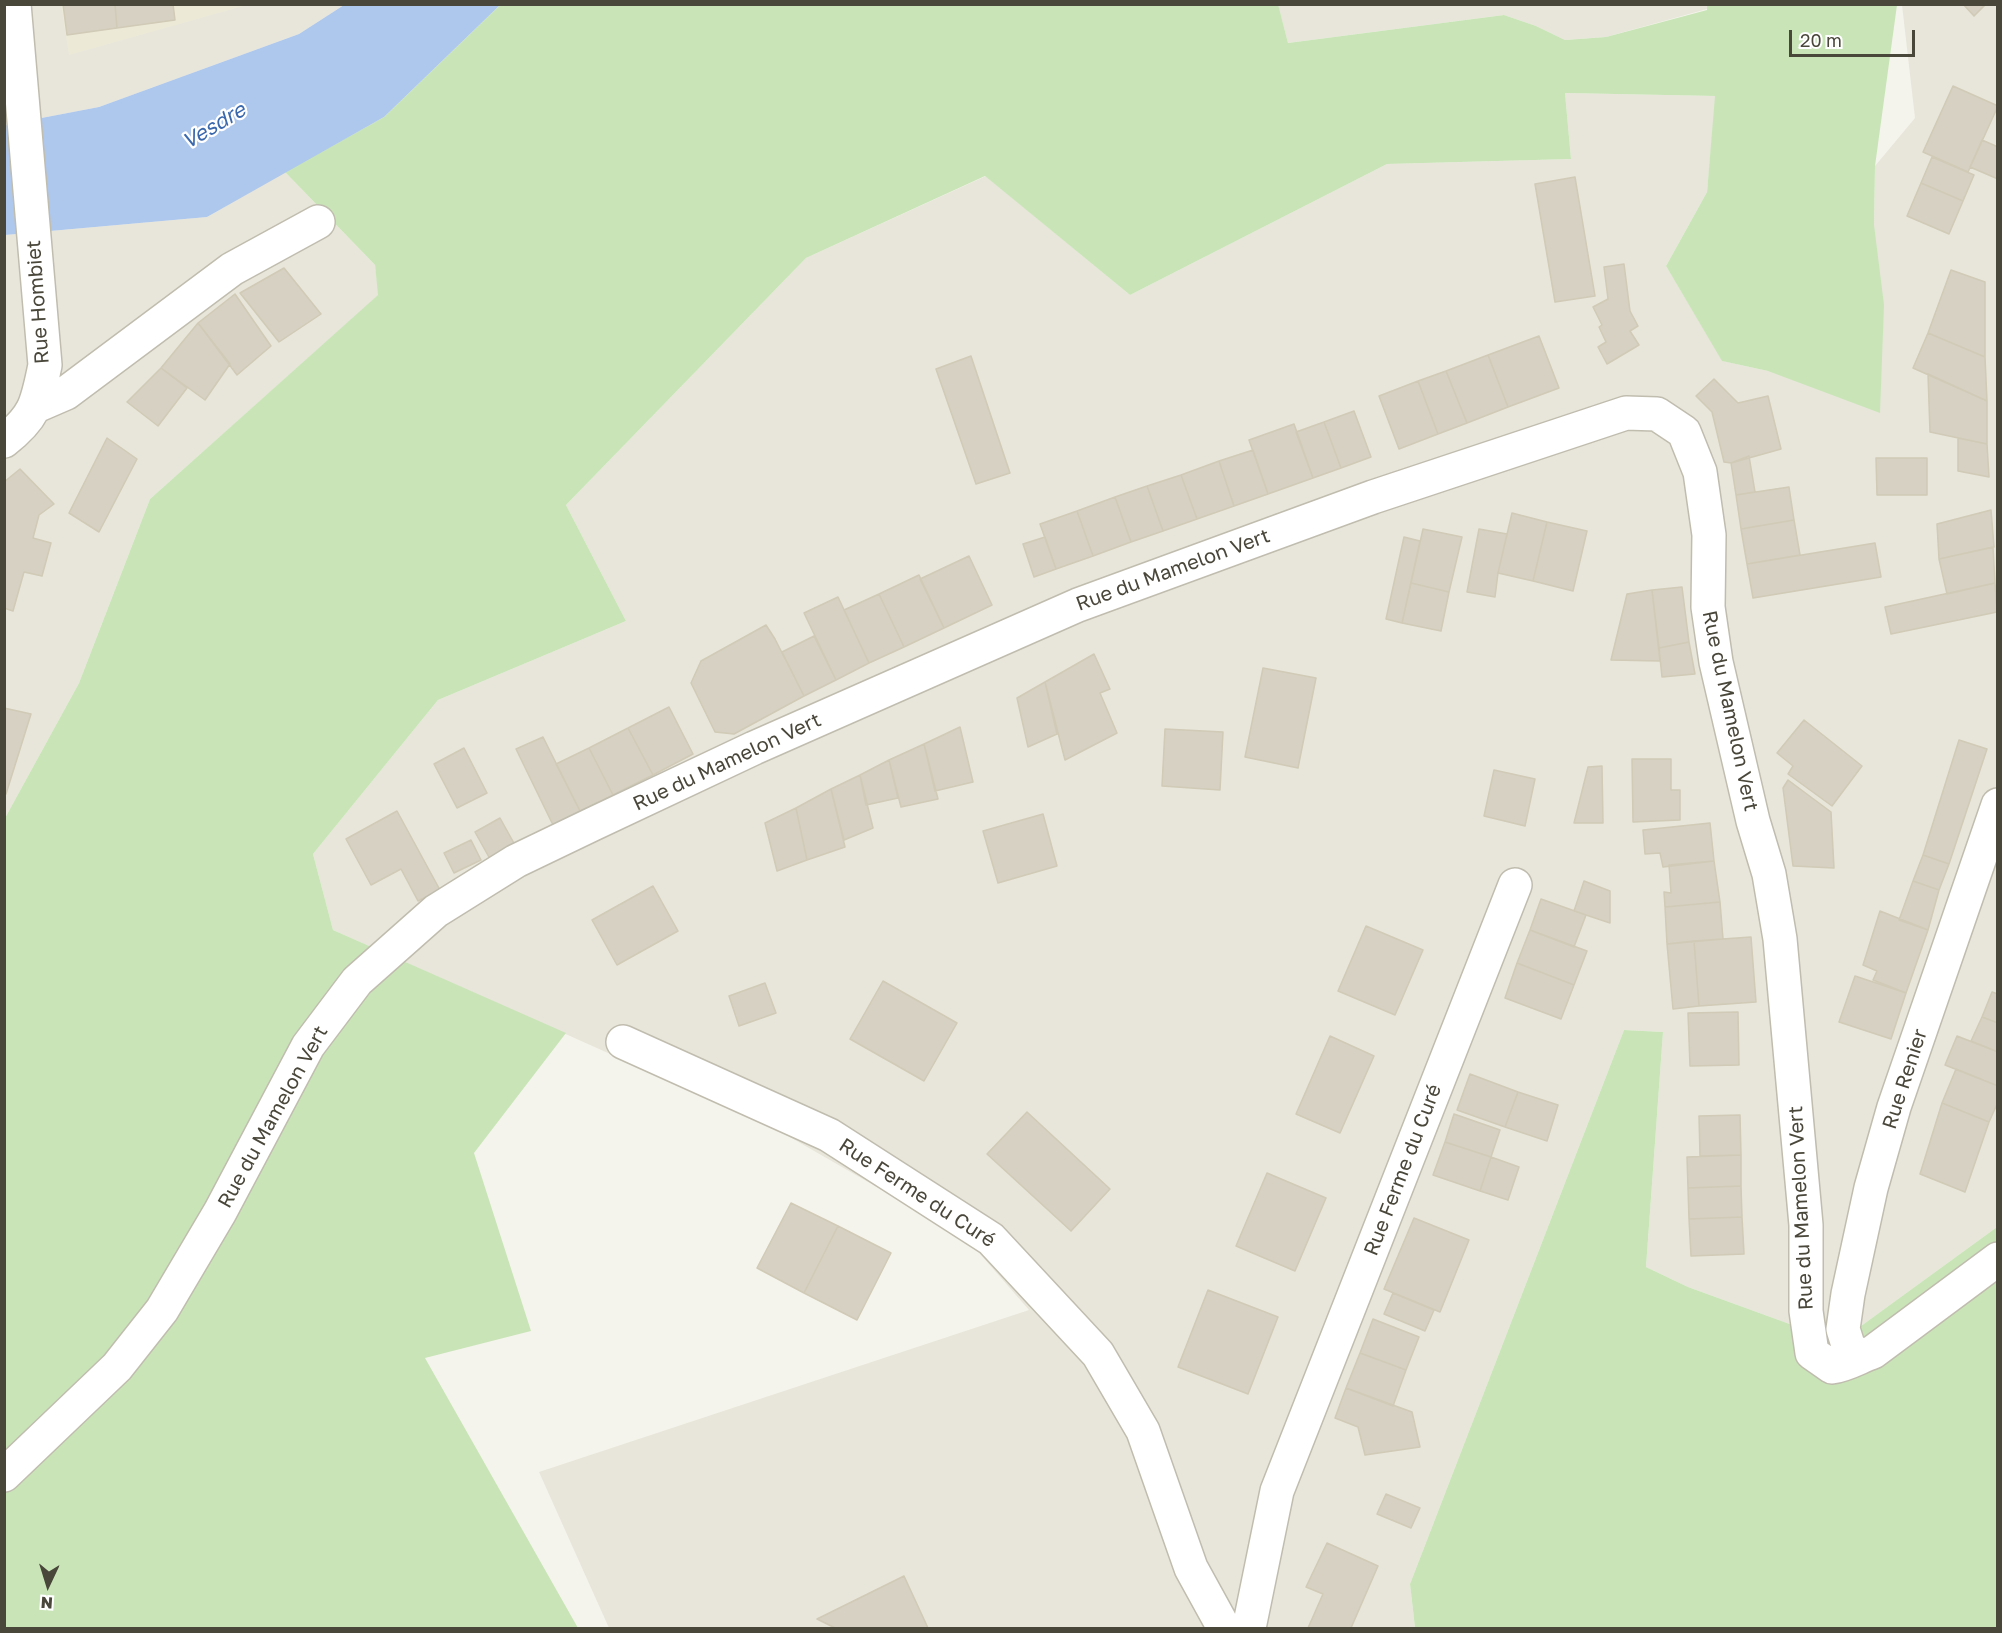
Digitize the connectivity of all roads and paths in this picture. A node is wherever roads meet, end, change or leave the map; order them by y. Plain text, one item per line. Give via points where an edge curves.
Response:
1 (14, 4) edge
2 (318, 222) dead end
3 (36, 406) junction
4 (4, 441) edge
5 (1998, 805) edge
6 (1515, 885) dead end
7 (623, 1042) dead end
8 (1998, 1259) edge
9 (1858, 1357) junction
10 (4, 1476) edge
11 (1224, 1629) edge
12 (1249, 1629) edge

1 - 3 street, Rue Hombiet via 45,365
2 - 3 street via 232,269 66,393
3 - 4 street via 23,426
5 - 9 street, Rue Renier via 1894,1107 1871,1188 1843,1329 1848,1345
6 - 12 street, Rue Ferme du Curé via 1277,1491
7 - 11 street, Rue Ferme du Curé via 829,1135 991,1239 1098,1354 1143,1431 1191,1568
8 - 9 street via 1873,1352
9 - 10 street, Rue du Mamelon Vert via 1832,1368 1812,1353 1806,1311 1806,1225 1780,939 1769,874 1716,662 1707,607 1709,535 1700,472 1684,432 1657,414 1626,413 1373,497 1078,605 754,748 593,824 516,861 436,911 357,981 308,1046 220,1212 162,1310 117,1367

